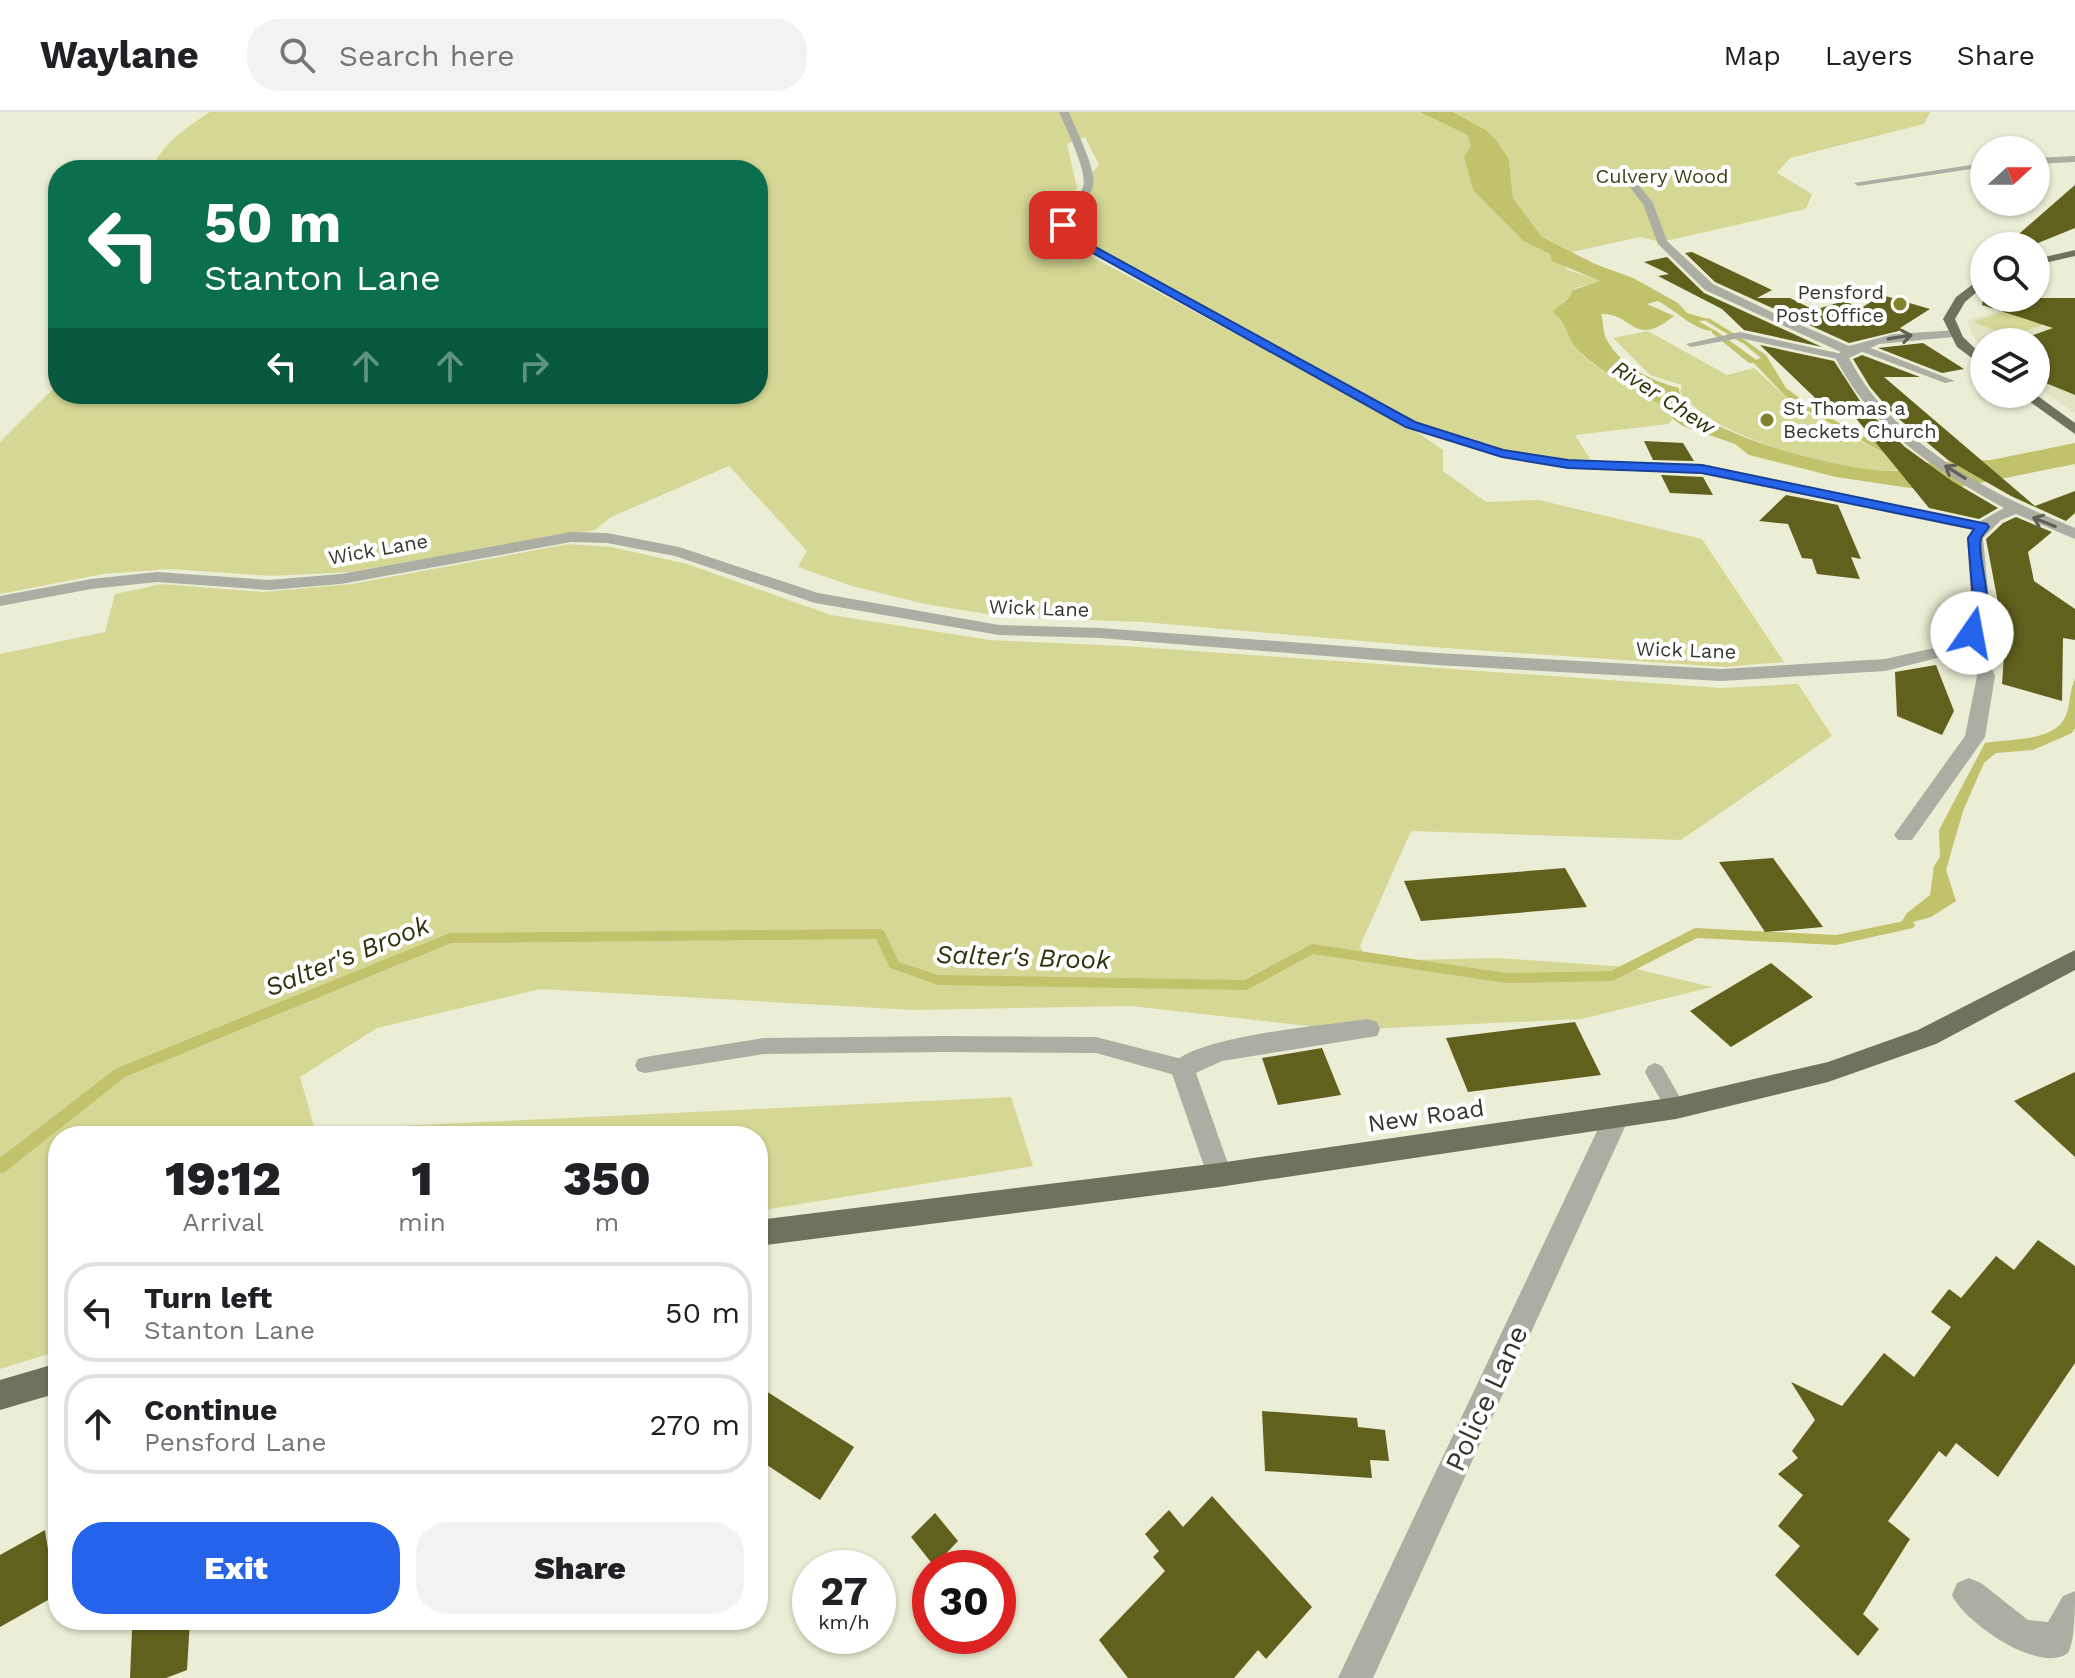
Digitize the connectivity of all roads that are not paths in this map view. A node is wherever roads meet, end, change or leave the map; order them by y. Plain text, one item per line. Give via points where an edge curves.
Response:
1 (1064, 112) edge
2 (2075, 159) edge
3 (2050, 160) edge
4 (1970, 167) edge
5 (1630, 181) dead end
6 (1858, 183) dead end
7 (2075, 253) edge
8 (2050, 259) edge
9 (1970, 293) edge
10 (1953, 333) junction
11 (1691, 344) dead end
12 (1970, 349) edge
13 (1850, 351) junction
14 (1949, 381) dead end
15 (2045, 408) edge
16 (2074, 430) edge
17 (2014, 509) junction
18 (1982, 527) junction
19 (2075, 534) edge
20 (0, 601) edge
21 (1971, 641) junction
22 (1905, 835) dead end
23 (2075, 959) edge
24 (1368, 1029) dead end
25 (645, 1065) dead end
26 (1182, 1068) junction
27 (1655, 1072) dead end
28 (1676, 1108) junction
29 (1616, 1118) junction
30 (1219, 1175) junction
31 (768, 1232) edge
32 (48, 1381) edge
33 (0, 1395) edge
34 (1969, 1595) dead end
35 (2075, 1608) edge
36 (1355, 1678) edge

1 - 18 street via 1088,173 1088,188 1063,225 1076,240 1410,425 1502,453 1568,464 1702,469
2 - 3 street
4 - 6 lane
5 - 13 street via 1648,203 1662,242 1709,287
7 - 8 highway
9 - 10 highway via 1954,307 1949,319
10 - 12 highway
13 -> 10 street via 1915,335
11 - 13 lane via 1740,335
13 - 14 lane
17 -> 13 street via 1928,455 1875,407 1846,367
15 - 16 highway
17 - 18 street
19 -> 17 street
18 - 21 street via 1975,538 1981,612
20 - 21 street, Wick Lane via 157,577 269,585 341,579 571,537 679,552 815,598 999,630 1721,675 1885,665
21 - 22 street via 1986,676 1975,737
23 - 28 highway, New Road via 1900,1047 1828,1072
24 - 26 street via 1218,1051
25 - 26 lane via 764,1046 945,1044 1096,1045
26 - 30 street
27 - 28 lane
28 - 29 highway, New Road
29 - 30 highway, New Road
29 - 36 street, Police Lane
30 - 31 highway, New Road
32 - 33 highway
34 - 35 street via 2022,1636 2057,1640

